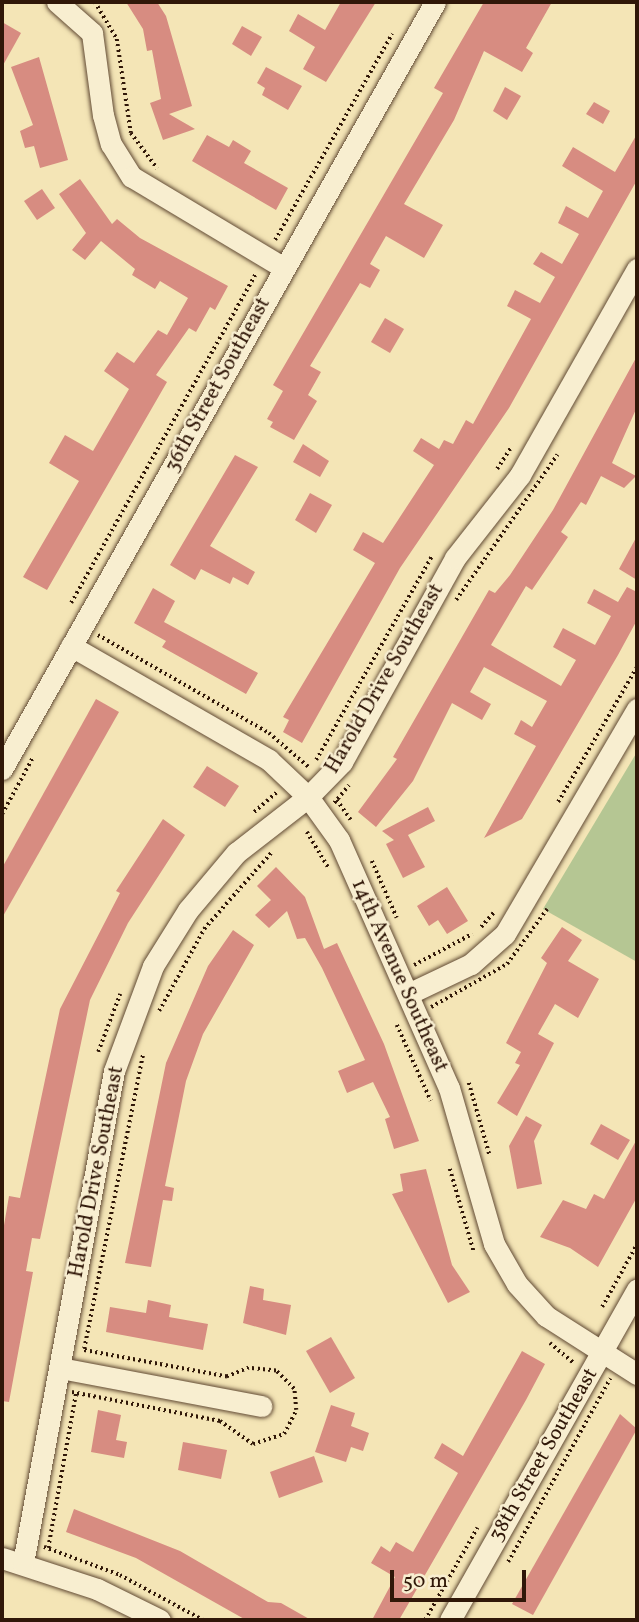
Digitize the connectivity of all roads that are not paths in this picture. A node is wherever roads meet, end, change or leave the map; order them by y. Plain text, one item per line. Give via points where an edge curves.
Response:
1 (57, 2) edge
2 (435, 2) edge
3 (284, 268) junction
4 (637, 269) edge
5 (71, 646) junction
6 (637, 709) edge
7 (2, 769) edge
8 (308, 797) junction
9 (408, 994) junction
10 (637, 1289) edge
11 (601, 1353) junction
12 (60, 1368) junction
13 (637, 1374) edge
14 (261, 1406) dead end
15 (2, 1558) edge
16 (23, 1563) junction
17 (160, 1620) edge
18 (450, 1620) edge

1 - 3 street via 92,33 111,144 132,177
2 - 3 street, 36th Street Southeast
3 - 5 street, 36th Street Southeast
4 - 8 street, Harold Drive Southeast via 520,475 455,558 342,762
5 - 7 street, 36th Street Southeast
5 - 8 street, 14th Avenue Southeast via 269,760
6 - 9 street via 505,934 471,964
8 - 9 street, 14th Avenue Southeast via 338,840
8 - 12 street, Harold Drive Southeast via 236,853 188,911 153,967 114,1072
9 - 11 street, 14th Avenue Southeast via 465,1135 478,1202 494,1244 517,1284 546,1316
10 - 11 street, 38th Street Southeast
11 - 13 street, 14th Avenue Southeast
11 - 18 street, 38th Street Southeast
12 - 14 street
12 - 16 street, Harold Drive Southeast
15 - 16 street
16 - 17 street via 97,1588

